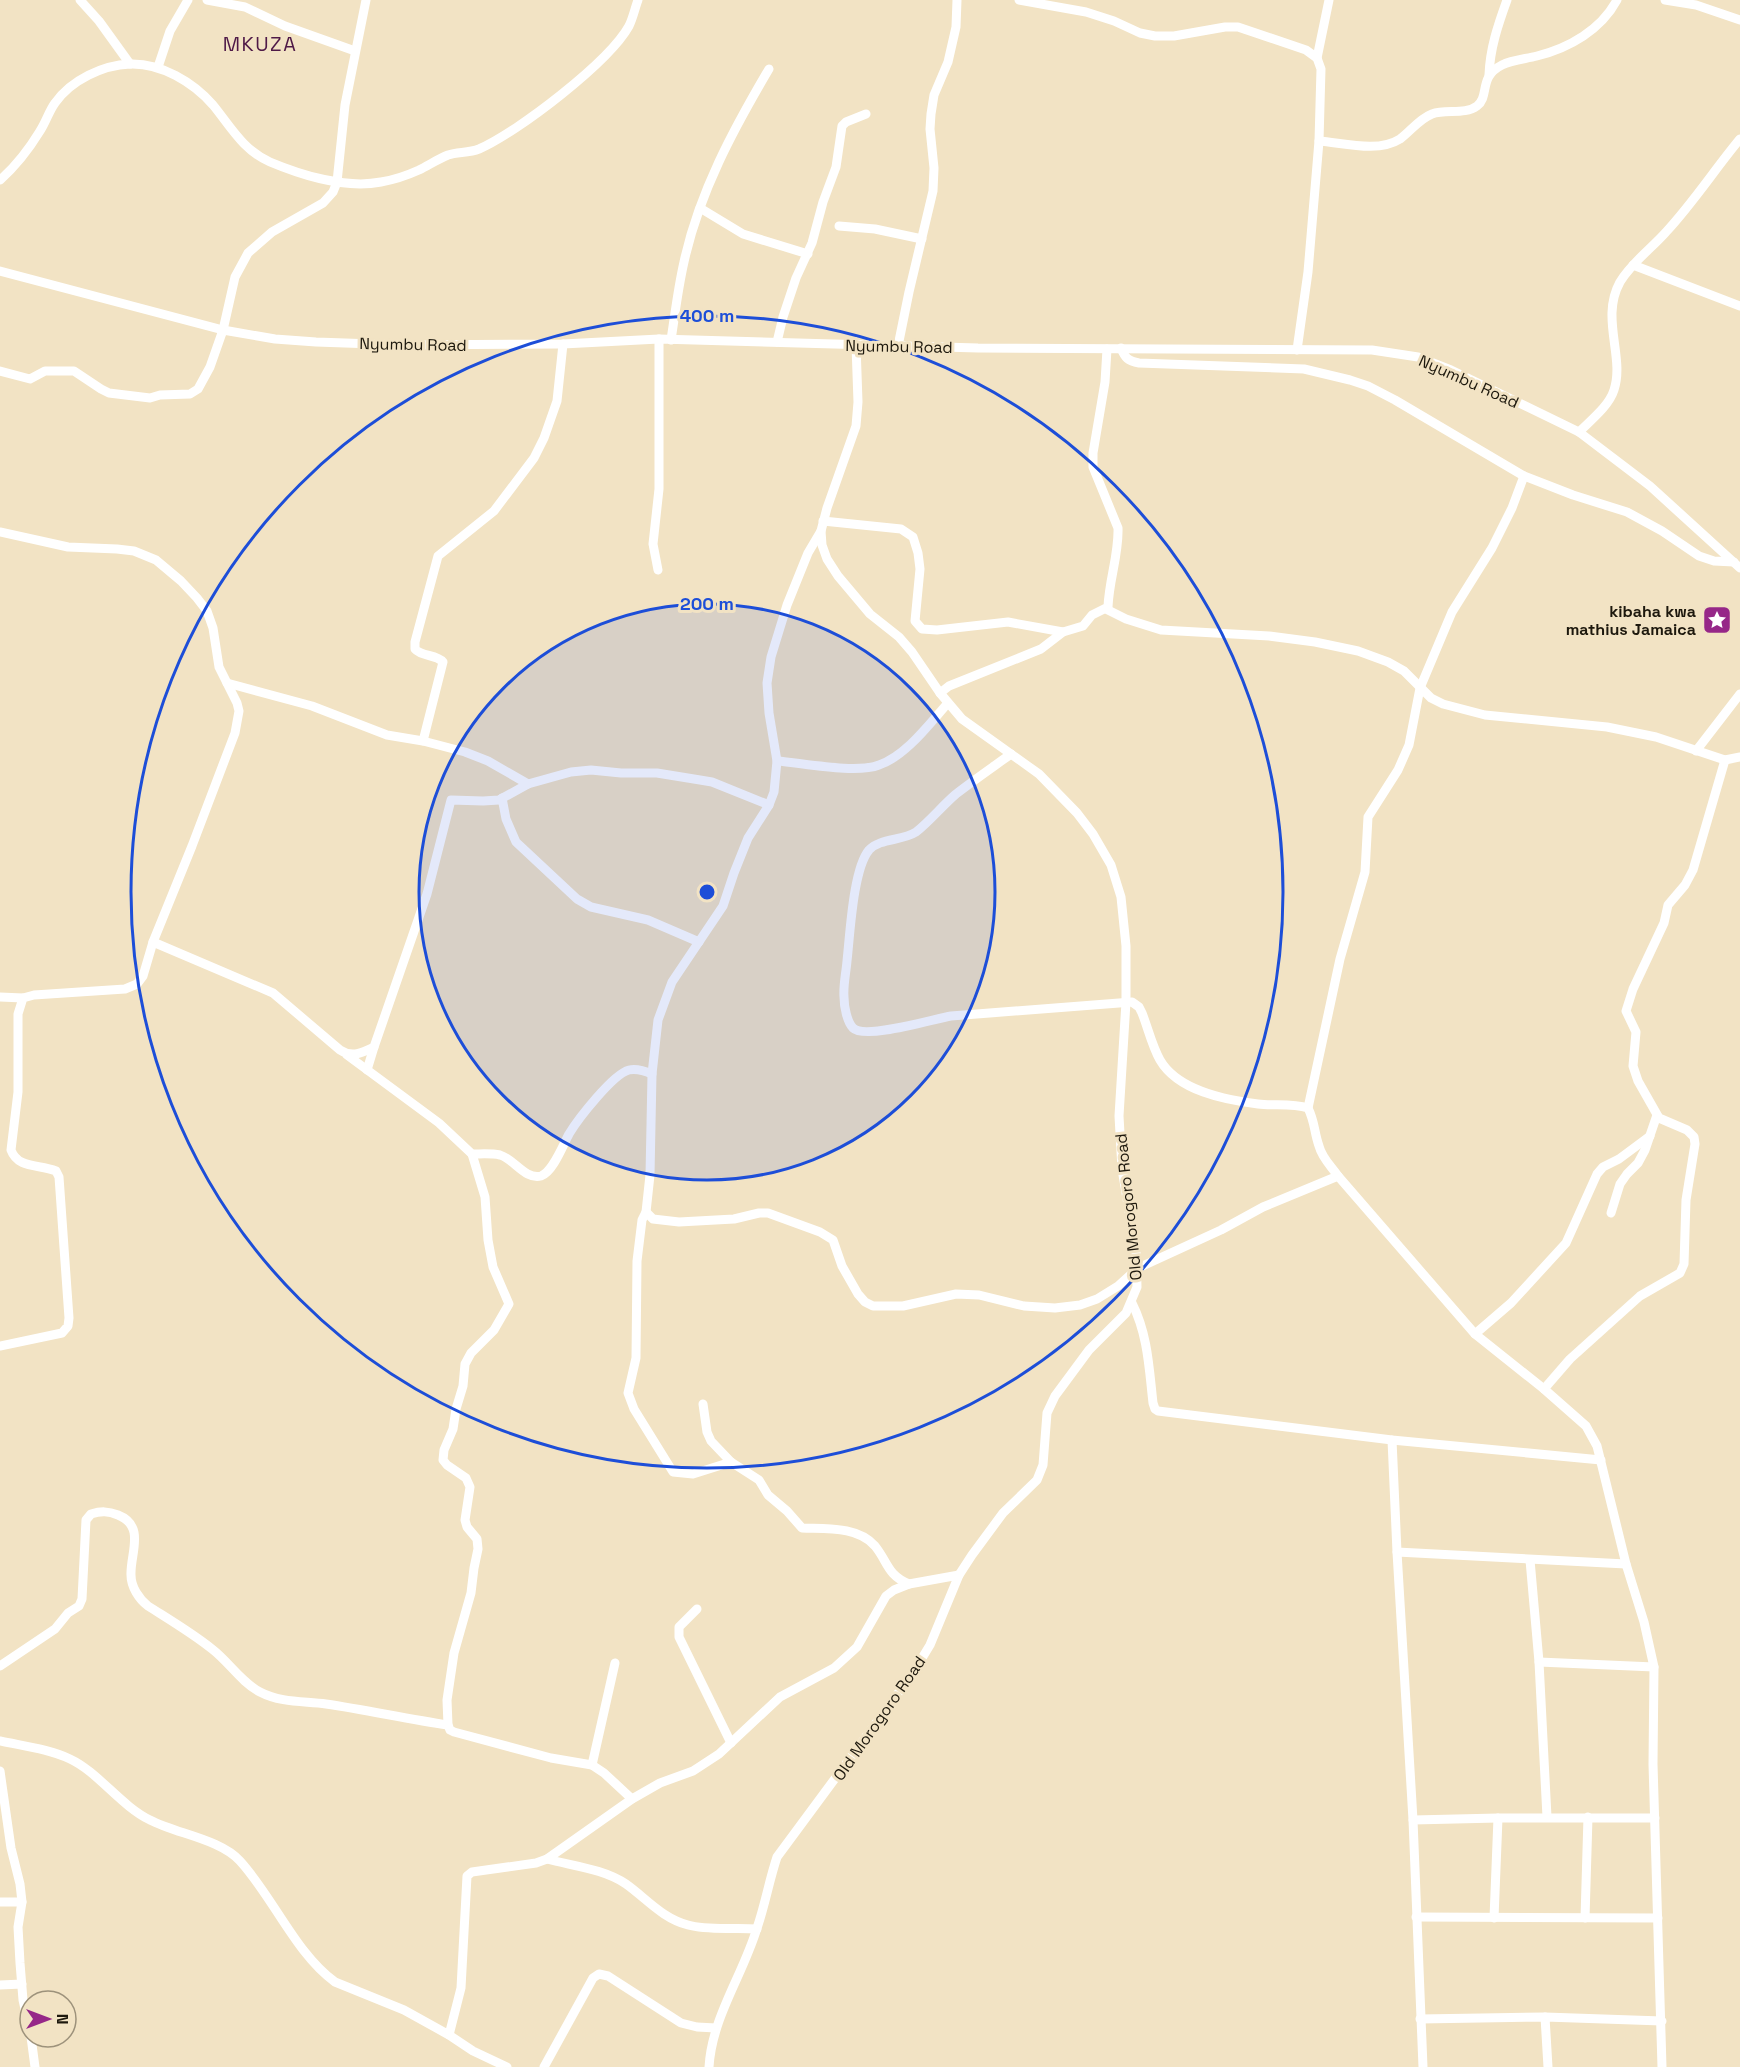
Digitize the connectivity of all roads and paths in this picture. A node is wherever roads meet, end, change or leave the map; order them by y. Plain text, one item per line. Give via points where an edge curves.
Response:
1 (80, 0) edge
2 (188, 0) edge
3 (207, 0) edge
4 (366, 0) edge
5 (638, 0) edge
6 (957, 0) edge
7 (1019, 0) edge
8 (1329, 0) edge
9 (1507, 0) edge
10 (1617, 0) edge
11 (1665, 0) edge
12 (245, 4) edge
13 (1740, 20) edge
14 (355, 51) junction
15 (1317, 58) junction
16 (130, 64) junction
17 (158, 67) junction
18 (769, 69) dead end
19 (1489, 75) junction
20 (866, 114) dead end
21 (1740, 139) edge
22 (1319, 141) junction
23 (0, 180) edge
24 (337, 182) junction
25 (700, 208) junction
26 (839, 226) dead end
27 (922, 239) junction
28 (808, 254) junction
29 (1632, 265) junction
30 (0, 271) edge
31 (1740, 306) edge
32 (223, 330) junction
33 (659, 339) junction
34 (671, 340) junction
35 (777, 342) junction
36 (563, 344) junction
37 (856, 345) junction
38 (898, 346) junction
39 (1121, 348) junction
40 (1107, 349) junction
41 (1297, 350) junction
42 (0, 371) edge
43 (1579, 432) junction
44 (1524, 476) junction
45 (823, 521) junction
46 (820, 531) junction
47 (0, 532) edge
48 (1737, 565) edge
49 (658, 570) dead end
50 (1106, 609) junction
51 (1063, 632) junction
52 (227, 683) junction
53 (1420, 688) junction
54 (940, 693) junction
55 (1740, 694) edge
56 (948, 703) junction
57 (423, 741) junction
58 (1696, 751) junction
59 (1011, 754) junction
60 (1740, 757) edge
61 (1725, 760) junction
62 (777, 761) junction
63 (528, 784) junction
64 (502, 798) junction
65 (769, 805) junction
66 (153, 942) junction
67 (699, 942) junction
68 (0, 997) edge
69 (23, 998) junction
70 (1126, 1002) junction
71 (374, 1047) junction
72 (347, 1055) junction
73 (367, 1070) junction
74 (652, 1074) junction
75 (1308, 1108) junction
76 (1657, 1115) junction
77 (1650, 1136) junction
78 (472, 1154) junction
79 (1338, 1176) junction
80 (646, 1212) junction
81 (1611, 1213) dead end
82 (1138, 1268) junction
83 (1132, 1303) junction
84 (1475, 1334) junction
85 (0, 1346) edge
86 (1544, 1389) junction
87 (703, 1404) dead end
88 (1392, 1440) junction
89 (1601, 1460) junction
90 (731, 1462) junction
91 (1397, 1552) junction
92 (1530, 1560) junction
93 (1626, 1564) junction
94 (959, 1575) junction
95 (909, 1584) junction
96 (697, 1609) dead end
97 (1539, 1662) junction
98 (615, 1663) dead end
99 (0, 1666) edge
100 (1654, 1667) junction
101 (448, 1725) junction
102 (0, 1741) edge
103 (731, 1743) junction
104 (592, 1765) junction
105 (0, 1771) edge
106 (632, 1799) junction
107 (1547, 1817) junction
108 (1588, 1817) junction
109 (1498, 1818) junction
110 (1655, 1818) junction
111 (1413, 1820) junction
112 (547, 1859) junction
113 (0, 1902) edge
114 (22, 1902) junction
115 (1416, 1917) junction
116 (1494, 1917) junction
117 (1585, 1918) junction
118 (1658, 1918) junction
119 (757, 1929) junction
120 (22, 1984) junction
121 (0, 1985) edge
122 (23, 1989) edge
123 (1545, 2018) junction
124 (1420, 2019) junction
125 (1662, 2021) junction
126 (716, 2028) junction
127 (449, 2035) junction
128 (33, 2049) edge
129 (35, 2067) edge
130 (507, 2067) edge
131 (544, 2067) edge
132 (709, 2067) edge
133 (1423, 2067) edge
134 (1548, 2067) edge
135 (1662, 2067) edge

1 - 16 street
2 - 17 street via 170,31
3 - 12 street
4 - 14 street
5 - 24 street via 629,26 590,69 506,135 476,150 448,155 419,170 380,182
6 - 27 street via 948,62 934,95 930,129 933,191
7 - 15 street via 1086,12 1155,36 1238,27 1306,50
8 - 15 street
9 - 19 street via 1494,38
10 - 19 street via 1592,31 1538,56 1505,63
11 - 13 street via 1696,5
12 - 14 street via 285,26
14 - 24 street
15 - 22 street via 1321,69
16 - 17 street
16 - 23 street via 86,76 60,97 32,143
17 - 24 street via 204,96 258,156
18 - 25 street via 738,121
19 - 22 street via 1477,106 1433,113 1393,143 1369,146
20 - 28 street via 842,126 836,167
21 - 29 street via 1666,232
22 - 41 street
24 - 32 street via 323,203 272,232 248,253 234,277
25 - 28 street via 743,234
25 - 34 street via 684,262
26 - 27 street via 875,228
27 - 38 street
28 - 35 street via 786,307
29 - 31 street
29 - 43 street via 1614,297 1614,391
30 - 32 street, Nyumbu Road
32 - 36 street, Nyumbu Road via 316,342
32 - 42 street via 205,380 190,394 150,398 109,393 74,371 45,371 30,379
33 - 34 street, Nyumbu Road
33 - 36 street, Nyumbu Road
33 - 49 street via 659,489 653,544
34 - 35 street, Nyumbu Road
35 - 37 street, Nyumbu Road
36 - 57 street via 557,401 534,458 494,511 438,556 415,642 419,653 442,662
37 - 38 street, Nyumbu Road
37 - 45 street via 855,426
38 - 40 street, Nyumbu Road
39 - 40 street, Nyumbu Road
39 - 41 street, Nyumbu Road
39 - 44 street via 1131,362 1304,369 1350,380 1395,400
40 - 50 street via 1093,453 1096,476 1118,528
41 - 43 street, Nyumbu Road via 1372,350 1418,357
43 - 48 street, Nyumbu Road via 1650,486
44 - 48 street via 1627,512 1699,556
44 - 53 street via 1492,548 1452,612
45 - 46 street
45 - 51 street via 901,529 913,537 920,569 915,621 922,629 1008,622
46 - 54 street, Old Morogoro Road via 827,560 838,576 870,614 899,637
46 - 62 street via 787,605 771,657 767,683
47 - 52 street via 68,547 134,552 156,560 207,611 219,667
50 - 51 street via 1092,615 1083,626
50 - 53 street via 1161,630 1269,636 1358,651 1404,671
51 - 54 street via 1041,649
52 - 57 street via 312,706 387,735
52 - 66 street via 239,711 235,733
53 - 58 street via 1443,704 1485,715 1606,727 1656,737
53 - 75 street via 1408,745 1398,770 1368,817 1365,872 1340,959
54 - 56 street, Old Morogoro Road
55 - 58 street
56 - 59 street, Old Morogoro Road via 962,719
56 - 62 street via 915,739 878,766
57 - 63 street via 488,761
58 - 61 street
59 - 70 street, Old Morogoro Road via 1039,774 1077,813 1111,865 1125,922
59 - 70 street via 955,795 914,833 875,845 865,858 854,893 843,996 848,1018 853,1028 870,1031 951,1016
60 - 61 street
61 - 76 street via 1693,870 1668,905 1626,1011 1636,1032 1633,1066
62 - 65 street
63 - 64 street
63 - 65 street via 591,770 657,773 712,782
64 - 67 street via 516,842 577,899 591,907 648,920
64 - 71 street via 455,799 449,803 427,894
65 - 67 street via 748,838 723,906
66 - 69 street via 137,984 125,989
66 - 72 street via 273,993
67 - 74 street via 672,982 658,1020
68 - 69 street
69 - 85 street via 18,1014 18,1092 11,1150 22,1163 50,1168 59,1177 69,1318 62,1333
70 - 75 street via 1139,1007 1160,1060 1186,1084 1228,1100
70 - 82 street, Old Morogoro Road via 1120,1127 1122,1169
71 - 72 street
71 - 73 street
72 - 73 street
73 - 78 street via 439,1123
74 - 78 street via 628,1070 606,1088 570,1132 548,1171 540,1176 531,1175 501,1155
74 - 80 street via 652,1153
75 - 79 street via 1322,1155
76 - 77 street
76 - 86 street via 1694,1137 1686,1200 1684,1264 1680,1273 1640,1296 1570,1359
77 - 81 street via 1638,1163 1620,1184
77 - 84 street via 1603,1167 1566,1243 1511,1303
78 - 101 street via 485,1197 493,1267 509,1304 494,1330 465,1364 453,1429 444,1450 443,1460 469,1482 465,1520 478,1545 471,1593 454,1653 447,1700
79 - 82 street via 1263,1207
79 - 84 street
80 - 82 street via 653,1219 679,1222 768,1213 820,1232 833,1240 858,1294 873,1306 903,1306 956,1294 979,1295 1024,1306 1080,1305 1097,1299
80 - 90 street via 638,1241 637,1350 628,1385 629,1400 674,1472 693,1474
82 - 83 street, Old Morogoro Road
83 - 88 street via 1147,1345 1153,1403 1158,1411
83 - 94 street, Old Morogoro Road via 1055,1395 1047,1413 1044,1465 1037,1480 1003,1513
84 - 86 street
86 - 89 street via 1586,1426
87 - 90 street via 711,1442
88 - 89 street
88 - 91 street
89 - 93 street
90 - 95 street via 759,1480 768,1495 802,1528 846,1530 865,1538 898,1580
91 - 92 street
91 - 111 street
92 - 93 street
92 - 97 street
93 - 100 street
94 - 95 street
94 - 119 street, Old Morogoro Road via 930,1645 913,1673 777,1857
95 - 103 street via 886,1596 857,1647 834,1668 780,1697
96 - 103 street via 679,1627 679,1637
97 - 100 street
97 - 107 street
98 - 104 street
99 - 101 street via 55,1629 79,1606 86,1520 91,1514 107,1512 129,1522 135,1534 131,1575 144,1603 212,1648 258,1691 286,1701 328,1704
100 - 110 street
101 - 104 street via 454,1732
102 - 127 street via 71,1759 138,1814 226,1849 242,1863 326,1976 404,2010
103 - 106 street via 693,1770
104 - 106 street
105 - 114 street
106 - 112 street
107 - 108 street
107 - 109 street
108 - 110 street
108 - 117 street
109 - 111 street
109 - 116 street
110 - 118 street
111 - 115 street
112 - 119 street via 617,1879 655,1909 689,1926
112 - 127 street via 467,1875 461,1988
113 - 114 street
114 - 120 street via 18,1936
115 - 116 street
115 - 124 street
116 - 117 street
117 - 118 street
118 - 125 street
119 - 126 street, Old Morogoro Road
120 - 121 street
120 - 122 street
123 - 124 street
123 - 125 street
123 - 134 street
124 - 133 street
125 - 135 street
126 - 131 street via 681,2024 599,1974 593,1978
126 - 132 street, Old Morogoro Road
127 - 130 street via 473,2052
128 - 129 street

